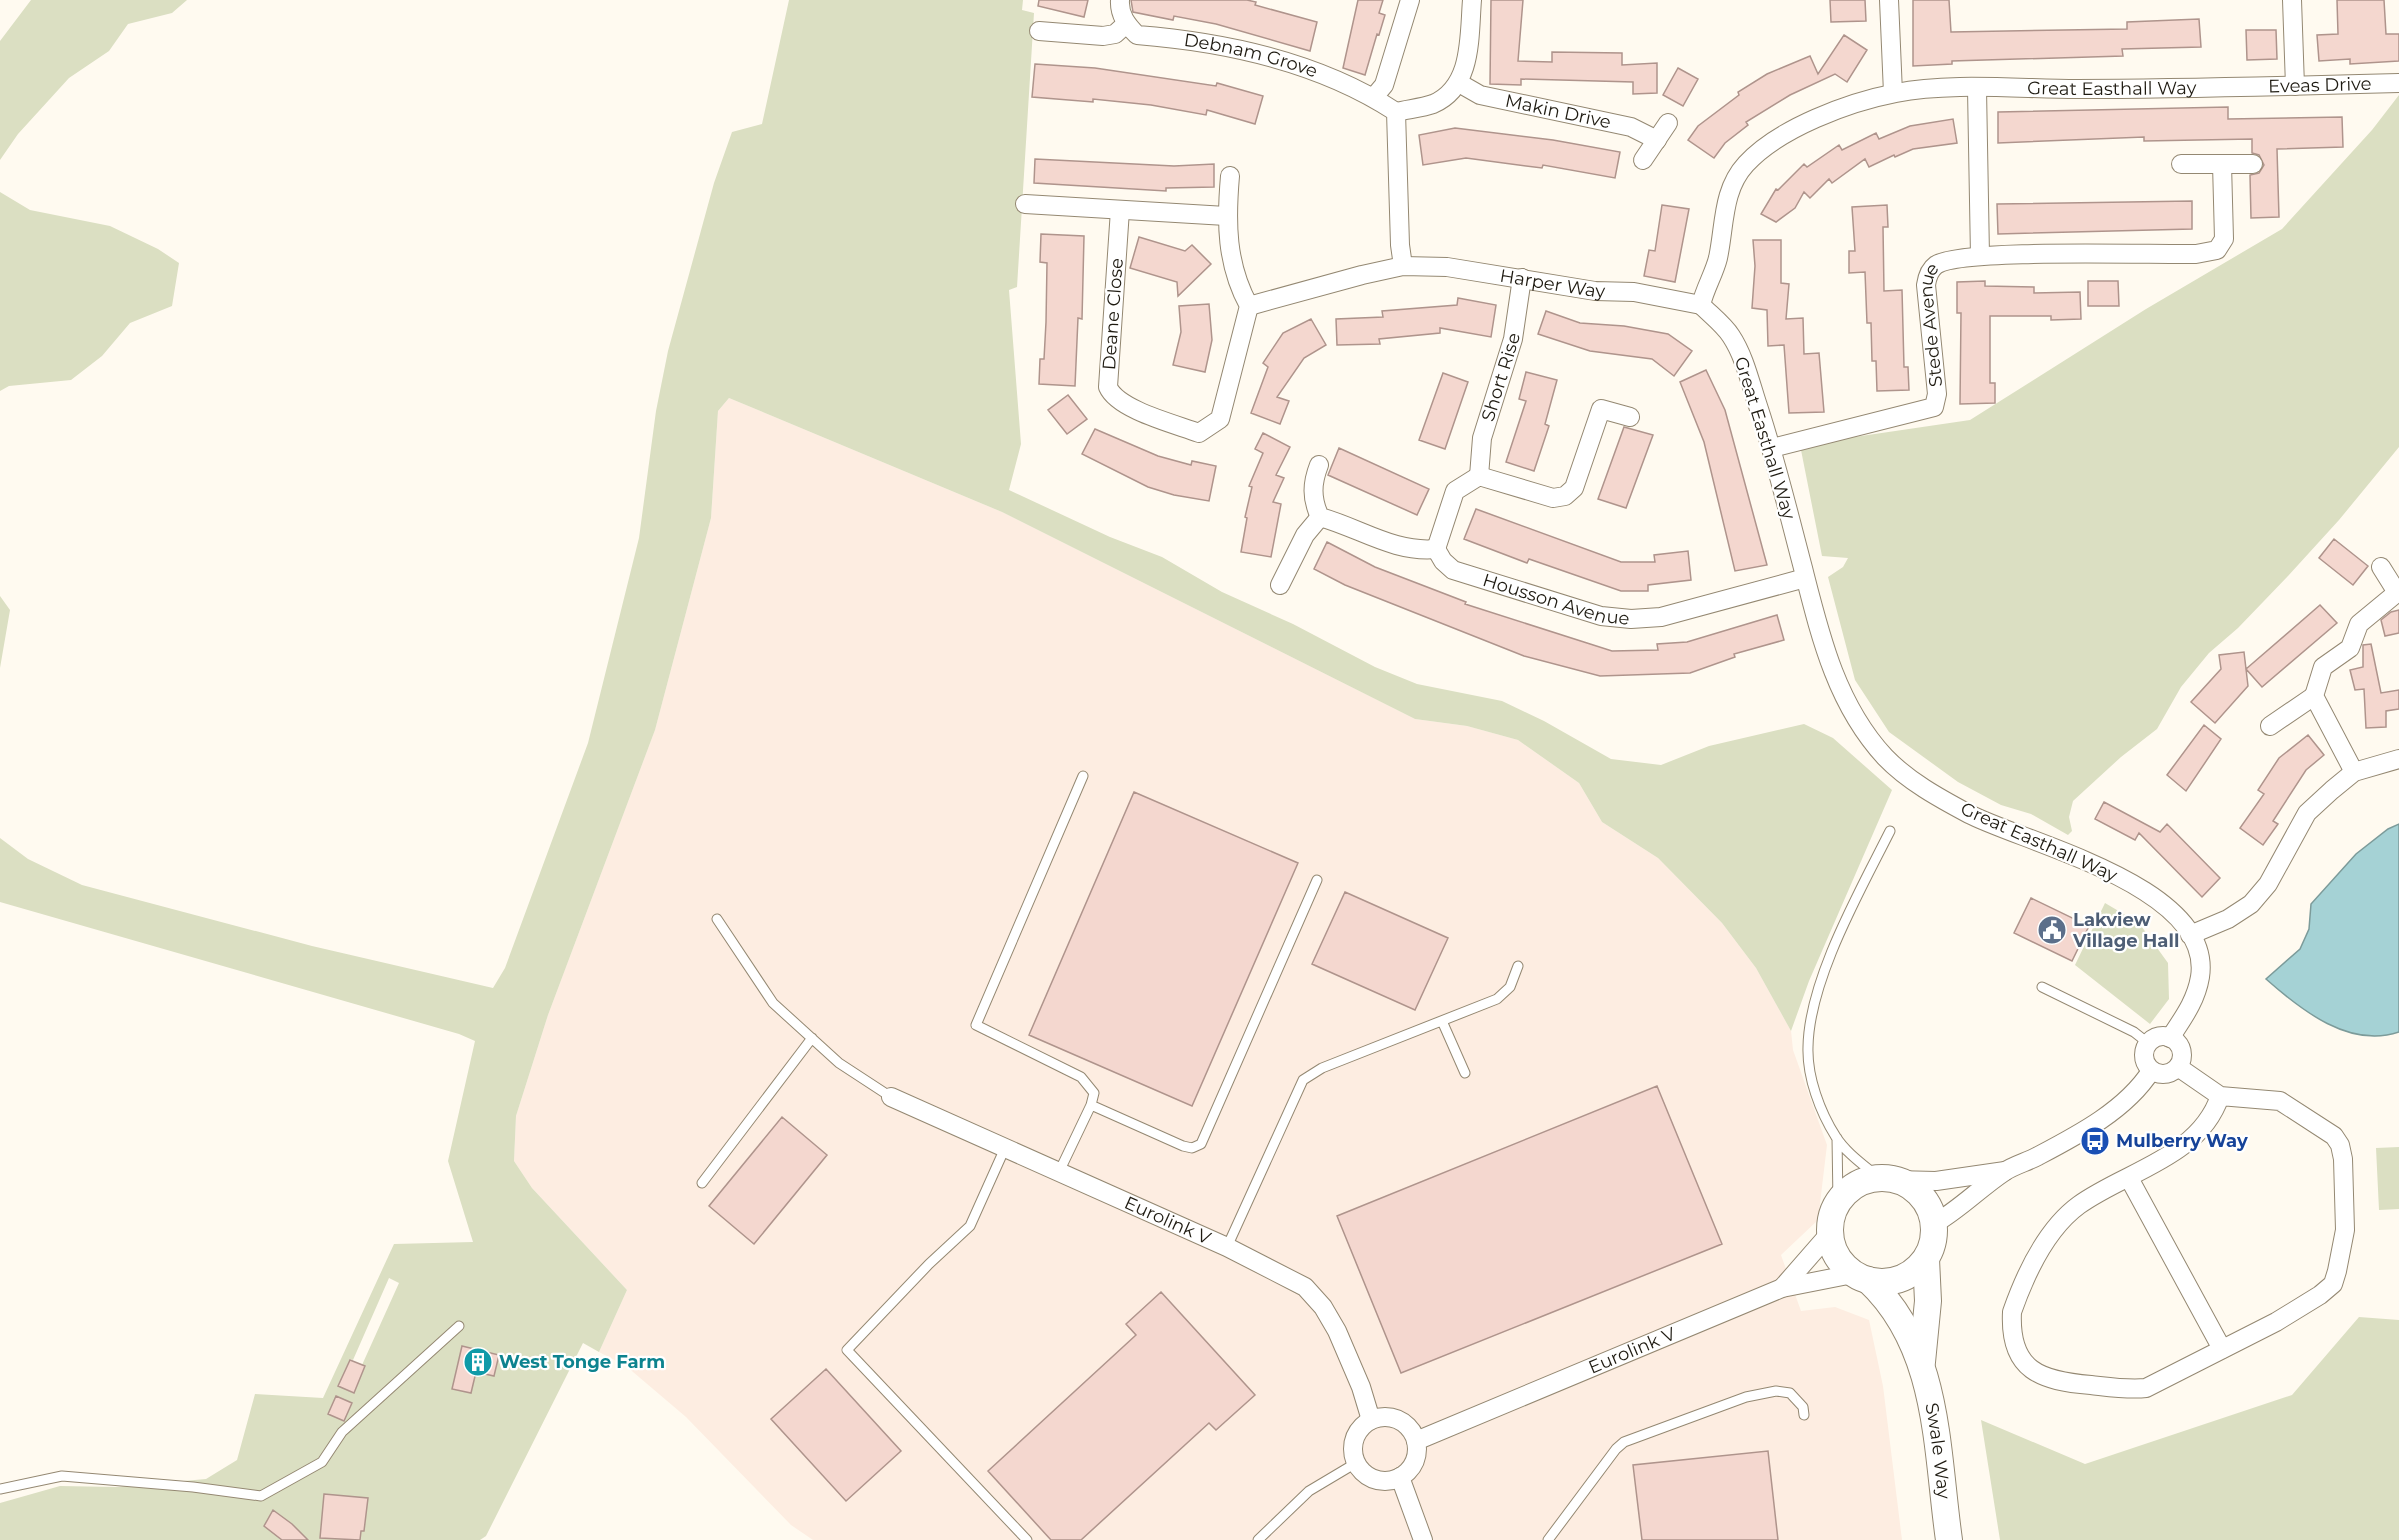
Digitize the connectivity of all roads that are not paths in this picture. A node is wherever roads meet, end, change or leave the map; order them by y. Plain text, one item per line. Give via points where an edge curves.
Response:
1 (1120, 0) edge
2 (1410, 0) edge
3 (1472, 0) edge
4 (1889, 0) edge
5 (2292, 0) edge
6 (1126, 24) junction
7 (1039, 31) dead end
8 (1459, 83) junction
9 (2399, 83) edge
10 (2243, 86) joint
11 (2295, 86) junction
12 (1977, 89) junction
13 (1893, 93) junction
14 (1374, 98) junction
15 (1396, 112) junction
16 (1668, 123) dead end
17 (1657, 140) junction
18 (1643, 160) dead end
19 (2181, 164) dead end
20 (2222, 164) junction
21 (2253, 164) dead end
22 (1230, 176) dead end
23 (1025, 204) dead end
24 (1120, 210) junction
25 (1226, 216) junction
26 (1980, 256) junction
27 (1403, 266) junction
28 (1522, 278) junction
29 (1701, 305) junction
30 (1249, 306) junction
31 (1630, 417) dead end
32 (1772, 448) junction
33 (1319, 465) dead end
34 (1479, 476) junction
35 (1320, 517) junction
36 (1436, 549) junction
37 (2381, 567) dead end
38 (1805, 578) junction
39 (1280, 585) dead end
40 (2398, 591) edge
41 (2314, 696) junction
42 (2270, 726) dead end
43 (2399, 759) edge
44 (2354, 772) junction
45 (1083, 776) dead end
46 (1890, 831) dead end
47 (1317, 880) dead end
48 (717, 919) dead end
49 (2190, 935) junction
50 (1518, 966) dead end
51 (2042, 987) dead end
52 (1442, 1021) junction
53 (812, 1038) junction
54 (2170, 1038) junction
55 (2148, 1043) junction
56 (2178, 1067) junction
57 (2151, 1071) junction
58 (1465, 1073) dead end
59 (2220, 1096) junction
60 (891, 1097) joint
61 (1091, 1106) junction
62 (1837, 1138) junction
63 (1005, 1148) junction
64 (1059, 1172) junction
65 (2005, 1172) junction
66 (2129, 1178) junction
67 (1887, 1179) junction
68 (702, 1183) dead end
69 (1838, 1202) junction
70 (1934, 1224) junction
71 (1830, 1233) junction
72 (1227, 1247) junction
73 (1926, 1259) junction
74 (1861, 1277) junction
75 (1782, 1288) junction
76 (459, 1326) dead end
77 (2222, 1349) junction
78 (1922, 1362) junction
79 (1804, 1415) dead end
80 (1371, 1420) junction
81 (1416, 1441) junction
82 (1356, 1463) junction
83 (1400, 1477) junction
84 (0, 1489) edge
85 (1261, 1536) edge
86 (1027, 1540) edge
87 (1424, 1540) edge
88 (1548, 1540) edge
89 (1949, 1540) edge

1 - 6 street
2 - 14 street via 1384,85
3 - 8 street via 1468,54
4 - 13 street
5 - 11 street
6 - 7 street via 1115,34 1103,36
6 - 14 street, Debnam Grove via 1137,34 1251,51 1323,75
8 - 15 street via 1433,104
8 - 17 street, Makin Drive via 1480,95 1631,127
9 - 11 street, Eveas Drive
10 - 11 street, Eveas Drive
10 - 12 street, Great Easthall Way
12 - 13 street, Great Easthall Way via 1922,88
12 - 26 street
13 - 29 street, Great Easthall Way via 1817,119 1767,145 1745,165 1726,202 1717,261
14 - 15 street, Debnam Grove
15 - 27 street
16 - 17 street
17 - 18 street
19 - 20 street
20 - 21 street
20 - 26 street, Stede Avenue via 2223,239 2217,250 2196,254
22 - 25 street
23 - 24 street
24 - 25 street
24 - 30 street, Deane Close via 1108,374 1113,397 1199,433 1211,427 1220,419 1226,402
25 - 30 street via 1228,246
26 - 32 street, Stede Avenue via 1936,265 1927,275 1937,393 1934,407
27 - 28 street, Harper Way via 1447,267
27 - 30 street
28 - 29 street, Harper Way
28 - 34 street, Short Rise via 1513,339 1482,438
29 - 32 street, Great Easthall Way via 1732,337
31 - 34 street via 1600,409 1574,488 1565,496 1553,498
32 - 38 street, Great Easthall Way
33 - 35 street via 1313,482
34 - 36 street via 1455,491
35 - 36 street via 1345,523 1402,549
35 - 39 street via 1305,535
36 - 38 street, Housson Avenue via 1453,570 1601,616 1631,620 1660,617
37 - 40 street
38 - 49 street, Great Easthall Way via 1821,639 1848,705 1884,756 1900,771 1970,814 2071,854 2148,892 2171,909
40 - 41 street via 2359,624 2350,648 2323,667
41 - 42 street
41 - 44 street
43 - 44 street
44 - 49 street via 2307,813 2268,884 2252,904
45 - 61 lane via 976,1025 1081,1077 1094,1093
46 - 62 lane via 1846,920 1812,1007 1808,1048 1815,1094
47 - 61 lane via 1201,1144 1183,1146
48 - 53 lane via 773,1003
49 - 54 street, Great Easthall Way via 2199,958 2200,976 2192,1006
50 - 52 lane via 1504,995
51 - 55 lane via 2134,1032
52 - 58 lane
52 - 72 lane via 1322,1068 1303,1080
53 - 60 lane via 839,1063
53 - 68 lane
54 - 55 street via 2158,1036
54 - 56 street via 2182,1053
55 - 57 street via 2143,1054
56 - 57 street via 2163,1075
56 - 59 street
57 - 65 street via 2140,1088 2115,1109
59 - 66 street via 2210,1119 2185,1144
59 - 77 street via 2280,1101 2324,1127 2340,1145 2345,1208 2342,1251 2333,1284 2276,1322
60 - 63 street, Eurolink V
61 - 64 lane
62 - 67 lane
62 - 69 lane
63 - 64 street, Eurolink V
63 - 86 lane via 970,1226 847,1350
64 - 72 street, Eurolink V
65 - 67 street via 1936,1181
65 - 70 street via 1960,1209
66 - 77 street
66 - 77 street via 2079,1205 2050,1236 2012,1312 2011,1326 2018,1352 2035,1373 2056,1382 2132,1389 2160,1382
67 - 69 street via 1863,1182
67 - 70 street via 1909,1186 1922,1196
69 - 71 street
70 - 73 street
71 - 74 street via 1841,1263
71 - 75 street, Eurolink V
72 - 80 street, Eurolink V via 1305,1287 1323,1307 1361,1387
73 - 74 street via 1901,1279 1884,1282
73 - 78 street, Swale Way via 1928,1301
74 - 75 street, Eurolink V
74 - 78 street, Swale Way via 1889,1300
75 - 81 street, Eurolink V
76 - 84 lane via 342,1432 322,1462 261,1496 62,1476
78 - 89 street, Swale Way via 1940,1456
79 - 88 lane via 1803,1407 1790,1393 1764,1393 1624,1442
80 - 81 street via 1382,1417 1403,1423
80 - 82 street via 1353,1443
81 - 83 street via 1414,1462
82 - 83 street via 1370,1477
82 - 85 lane via 1309,1491
83 - 87 street

